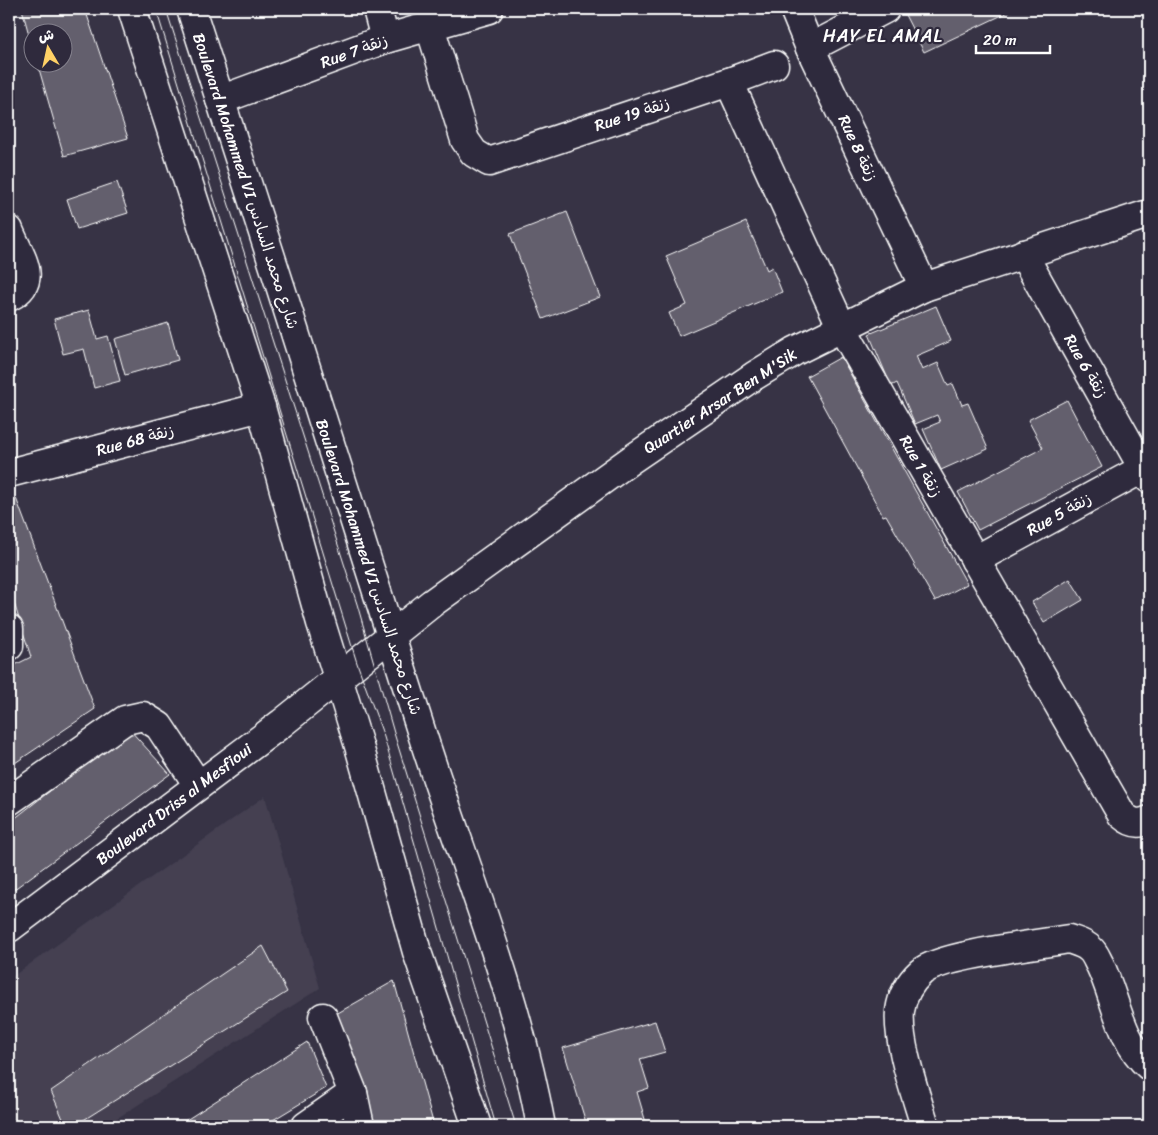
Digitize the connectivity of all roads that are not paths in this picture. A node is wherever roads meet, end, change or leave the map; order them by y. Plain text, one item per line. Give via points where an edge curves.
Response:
1 (132, 9) edge
2 (191, 9) edge
3 (376, 9) edge
4 (485, 9) edge
5 (794, 9) edge
6 (885, 9) edge
7 (853, 16) edge
8 (430, 27) junction
9 (385, 39) junction
10 (810, 48) junction
11 (774, 65) dead end
12 (729, 82) junction
13 (220, 100) junction
14 (1149, 216) edge
15 (9, 230) edge
16 (1023, 254) junction
17 (924, 287) junction
18 (9, 297) edge
19 (842, 328) junction
20 (261, 407) junction
21 (9, 473) edge
22 (1147, 473) edge
23 (975, 560) junction
24 (9, 629) edge
25 (392, 636) junction
26 (9, 646) edge
27 (338, 678) junction
28 (198, 785) junction
29 (9, 801) edge
30 (1148, 821) edge
31 (9, 928) edge
32 (323, 1017) dead end
33 (1149, 1066) edge
34 (353, 1093) junction
35 (306, 1126) edge
36 (360, 1126) edge
37 (477, 1126) edge
38 (541, 1126) edge
39 (925, 1126) edge

1 - 20 street
2 - 13 street, Boulevard Mohammed VI شارع محمد السادس
3 - 9 street
4 - 8 street, Rue 7 زنقة
5 - 10 street, Rue 8 زنقة
6 - 7 street
7 - 10 street
8 - 9 street, Rue 7 زنقة
8 - 12 street, Rue 19 زنقة via 465,140 474,154 489,162
9 - 13 street, Rue 7 زنقة
10 - 17 street, Rue 8 زنقة
11 - 12 street, Rue 19 زنقة
12 - 19 street, Rue 1 زنقة
13 - 25 street, Boulevard Mohammed VI شارع محمد السادس
14 - 16 street, Quartier Arsar Ben M'Sik
15 - 18 street via 26,271 26,282 21,291
16 - 17 street, Quartier Arsar Ben M'Sik
16 - 22 street, Rue 6 زنقة
17 - 19 street, Quartier Arsar Ben M'Sik
19 - 23 street, Rue 1 زنقة
19 - 25 street, Quartier Arsar Ben M'Sik via 795,351 632,459
20 - 21 street, Rue 68 زنقة
20 - 27 street
22 - 23 street, Rue 5 زنقة
23 - 30 street, Rue 1 زنقة via 1122,815 1134,823
24 - 26 street
25 - 27 street, Quartier Arsar Ben M'Sik
25 - 38 street, Boulevard Mohammed VI شارع محمد السادس via 504,973 531,1070
27 - 28 street, Boulevard Driss al Mesfioui
27 - 37 street via 418,952
28 - 29 street via 159,726 142,716 125,720
28 - 31 street, Boulevard Driss al Mesfioui
32 - 34 street
33 - 39 street via 1139,1057 1121,1023 1092,950 1083,943 1069,939 958,958 922,971 904,993 900,1012 901,1038
34 - 35 street
34 - 36 street

